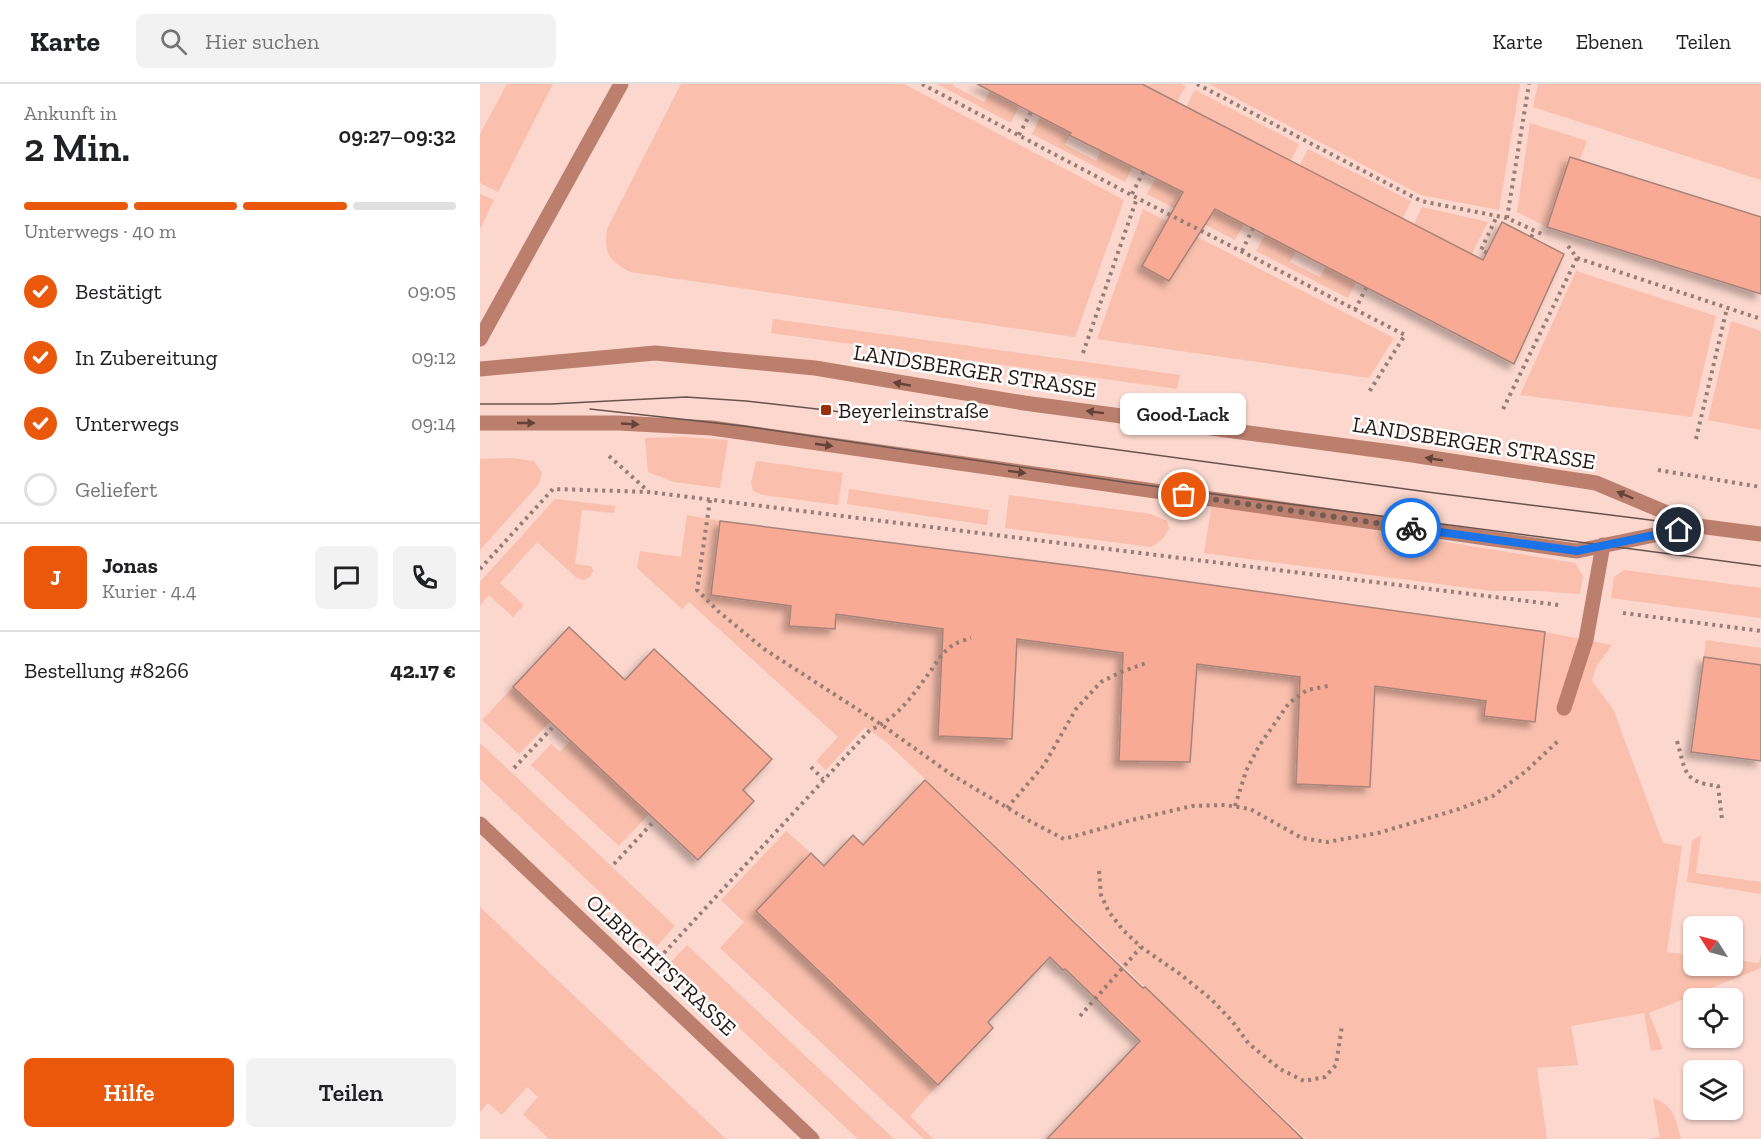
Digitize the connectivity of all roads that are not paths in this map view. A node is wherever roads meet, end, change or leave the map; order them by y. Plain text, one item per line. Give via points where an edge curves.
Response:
1 (621, 84) edge
2 (480, 339) edge
3 (480, 369) edge
4 (480, 423) edge
5 (1698, 526) junction
6 (1761, 534) edge
7 (1603, 545) junction
8 (1564, 708) dead end
9 (480, 824) edge
10 (812, 1139) edge

1 - 2 street
5 -> 3 street, LANDSBERGER STRASSE via 1596,483 1024,403 815,368 656,353
4 -> 7 street via 712,428 1577,551
5 - 6 street
5 - 7 street
7 - 8 street via 1586,640
9 - 10 street, OLBRICHTSTRASSE

